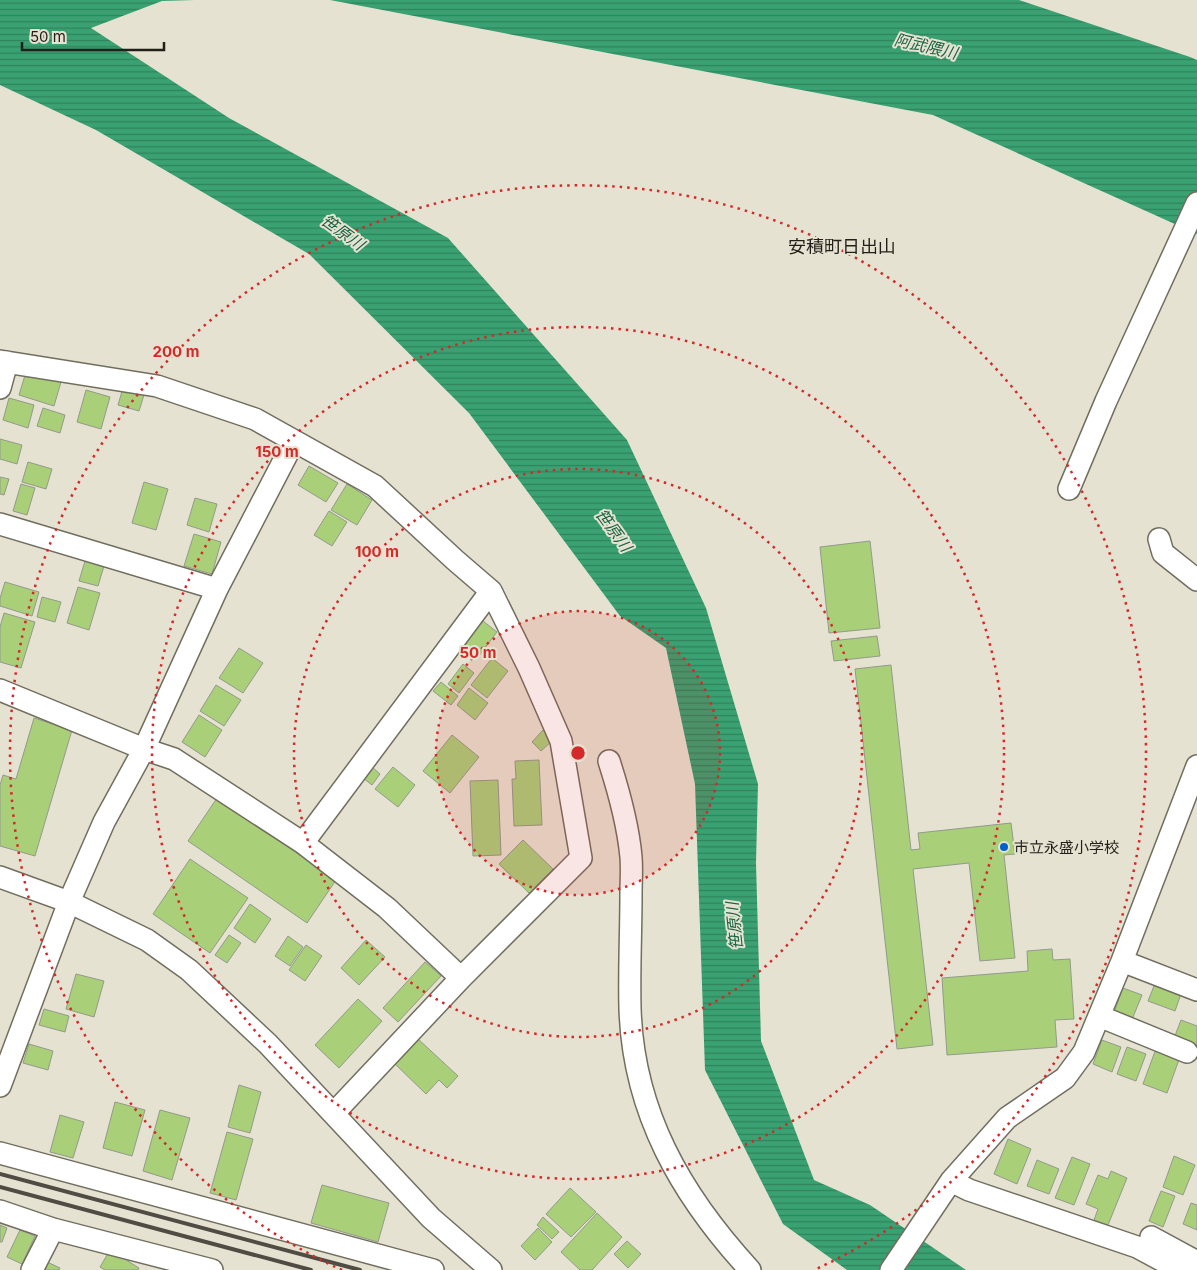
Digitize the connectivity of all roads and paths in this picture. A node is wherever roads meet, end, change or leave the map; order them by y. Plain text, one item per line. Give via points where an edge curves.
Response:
1 (1197, 203) edge
2 (4, 361) edge
3 (0, 388) edge
4 (294, 441) junction
5 (1069, 489) dead end
6 (0, 524) edge
7 (1159, 539) dead end
8 (1197, 580) edge
9 (217, 589) junction
10 (491, 591) junction
11 (0, 690) edge
12 (144, 749) junction
13 (609, 761) dead end
14 (1197, 766) edge
15 (303, 842) junction
16 (0, 877) edge
17 (69, 902) junction
18 (1122, 961) junction
19 (461, 978) junction
20 (1197, 990) edge
21 (1098, 1016) junction
22 (1187, 1052) dead end
23 (5, 1063) edge
24 (0, 1086) edge
25 (334, 1113) junction
26 (0, 1154) edge
27 (948, 1186) junction
28 (0, 1211) edge
29 (54, 1230) junction
30 (1151, 1236) dead end
31 (1197, 1262) edge
32 (159, 1263) edge
33 (32, 1270) edge
34 (212, 1270) edge
35 (432, 1270) edge
36 (491, 1270) edge
37 (750, 1270) edge
38 (891, 1270) edge
39 (1180, 1270) edge

1 - 5 street
2 - 3 street
2 - 4 street via 157,386 254,419
4 - 9 street
4 - 10 street via 375,486
6 - 9 street
7 - 8 street via 1163,553
9 - 12 street
10 - 15 street
10 - 19 street via 561,741 582,858
11 - 12 street
12 - 15 street via 174,759
12 - 17 street via 104,822
13 - 37 street via 622,805 631,857 630,1008 639,1078 673,1168 692,1198
14 - 18 street
15 - 19 street via 387,908
16 - 17 street
17 - 23 street
17 - 25 street via 147,940 189,970 268,1044
18 - 20 street
18 - 21 street
19 - 25 street
21 - 22 street
21 - 27 street via 1084,1052 1065,1078 1007,1118
23 - 24 street
25 - 36 street via 431,1218
26 - 35 street
27 - 38 street
27 - 39 street via 969,1190 1137,1247
28 - 29 street
29 - 32 street
29 - 33 street
30 - 31 street
32 - 34 street

